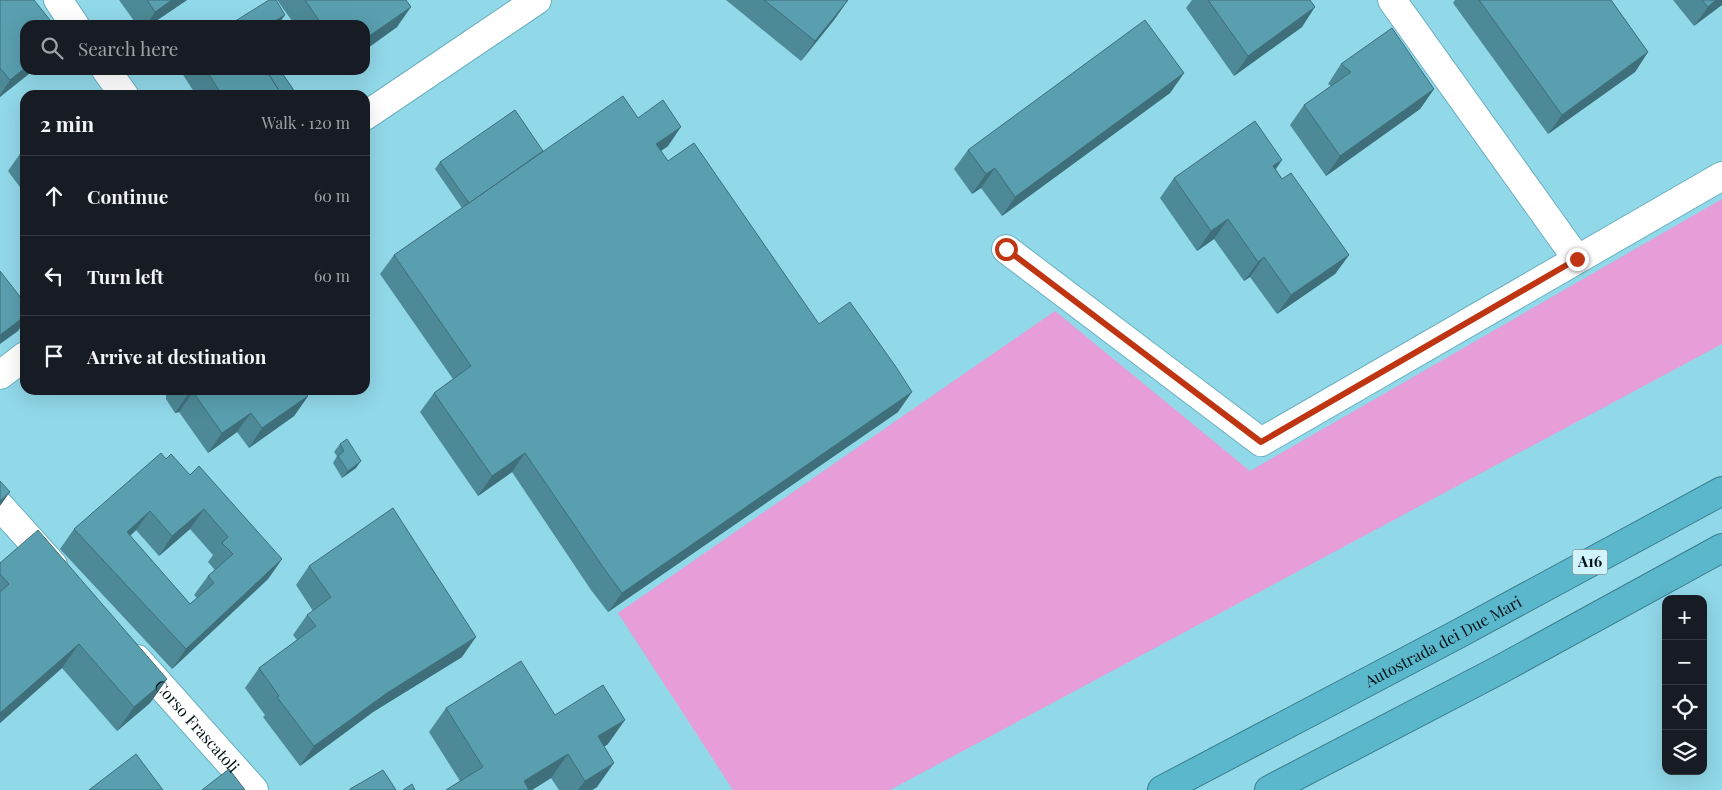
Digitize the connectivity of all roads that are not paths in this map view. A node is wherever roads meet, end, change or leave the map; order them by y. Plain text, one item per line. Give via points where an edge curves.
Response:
1 (58, 0) edge
2 (537, 0) edge
3 (1392, 0) edge
4 (72, 20) edge
5 (110, 75) edge
6 (120, 90) edge
7 (370, 113) edge
8 (1722, 176) edge
9 (1006, 249) dead end
10 (1577, 259) junction
11 (20, 360) edge
12 (0, 375) edge
13 (1722, 491) edge
14 (0, 506) edge
15 (1722, 548) edge
16 (72, 586) edge
17 (124, 644) edge
18 (254, 790) edge
19 (1162, 790) edge
20 (1269, 790) edge

1 - 4 street
2 - 7 street
3 - 10 street
5 - 6 street
8 - 10 street
9 - 10 street via 1261,442
11 - 12 street
13 - 19 highway, Autostrada dei Due Mari / A16
14 - 16 street
15 - 20 highway
17 - 18 street, Corso Frascatoli

